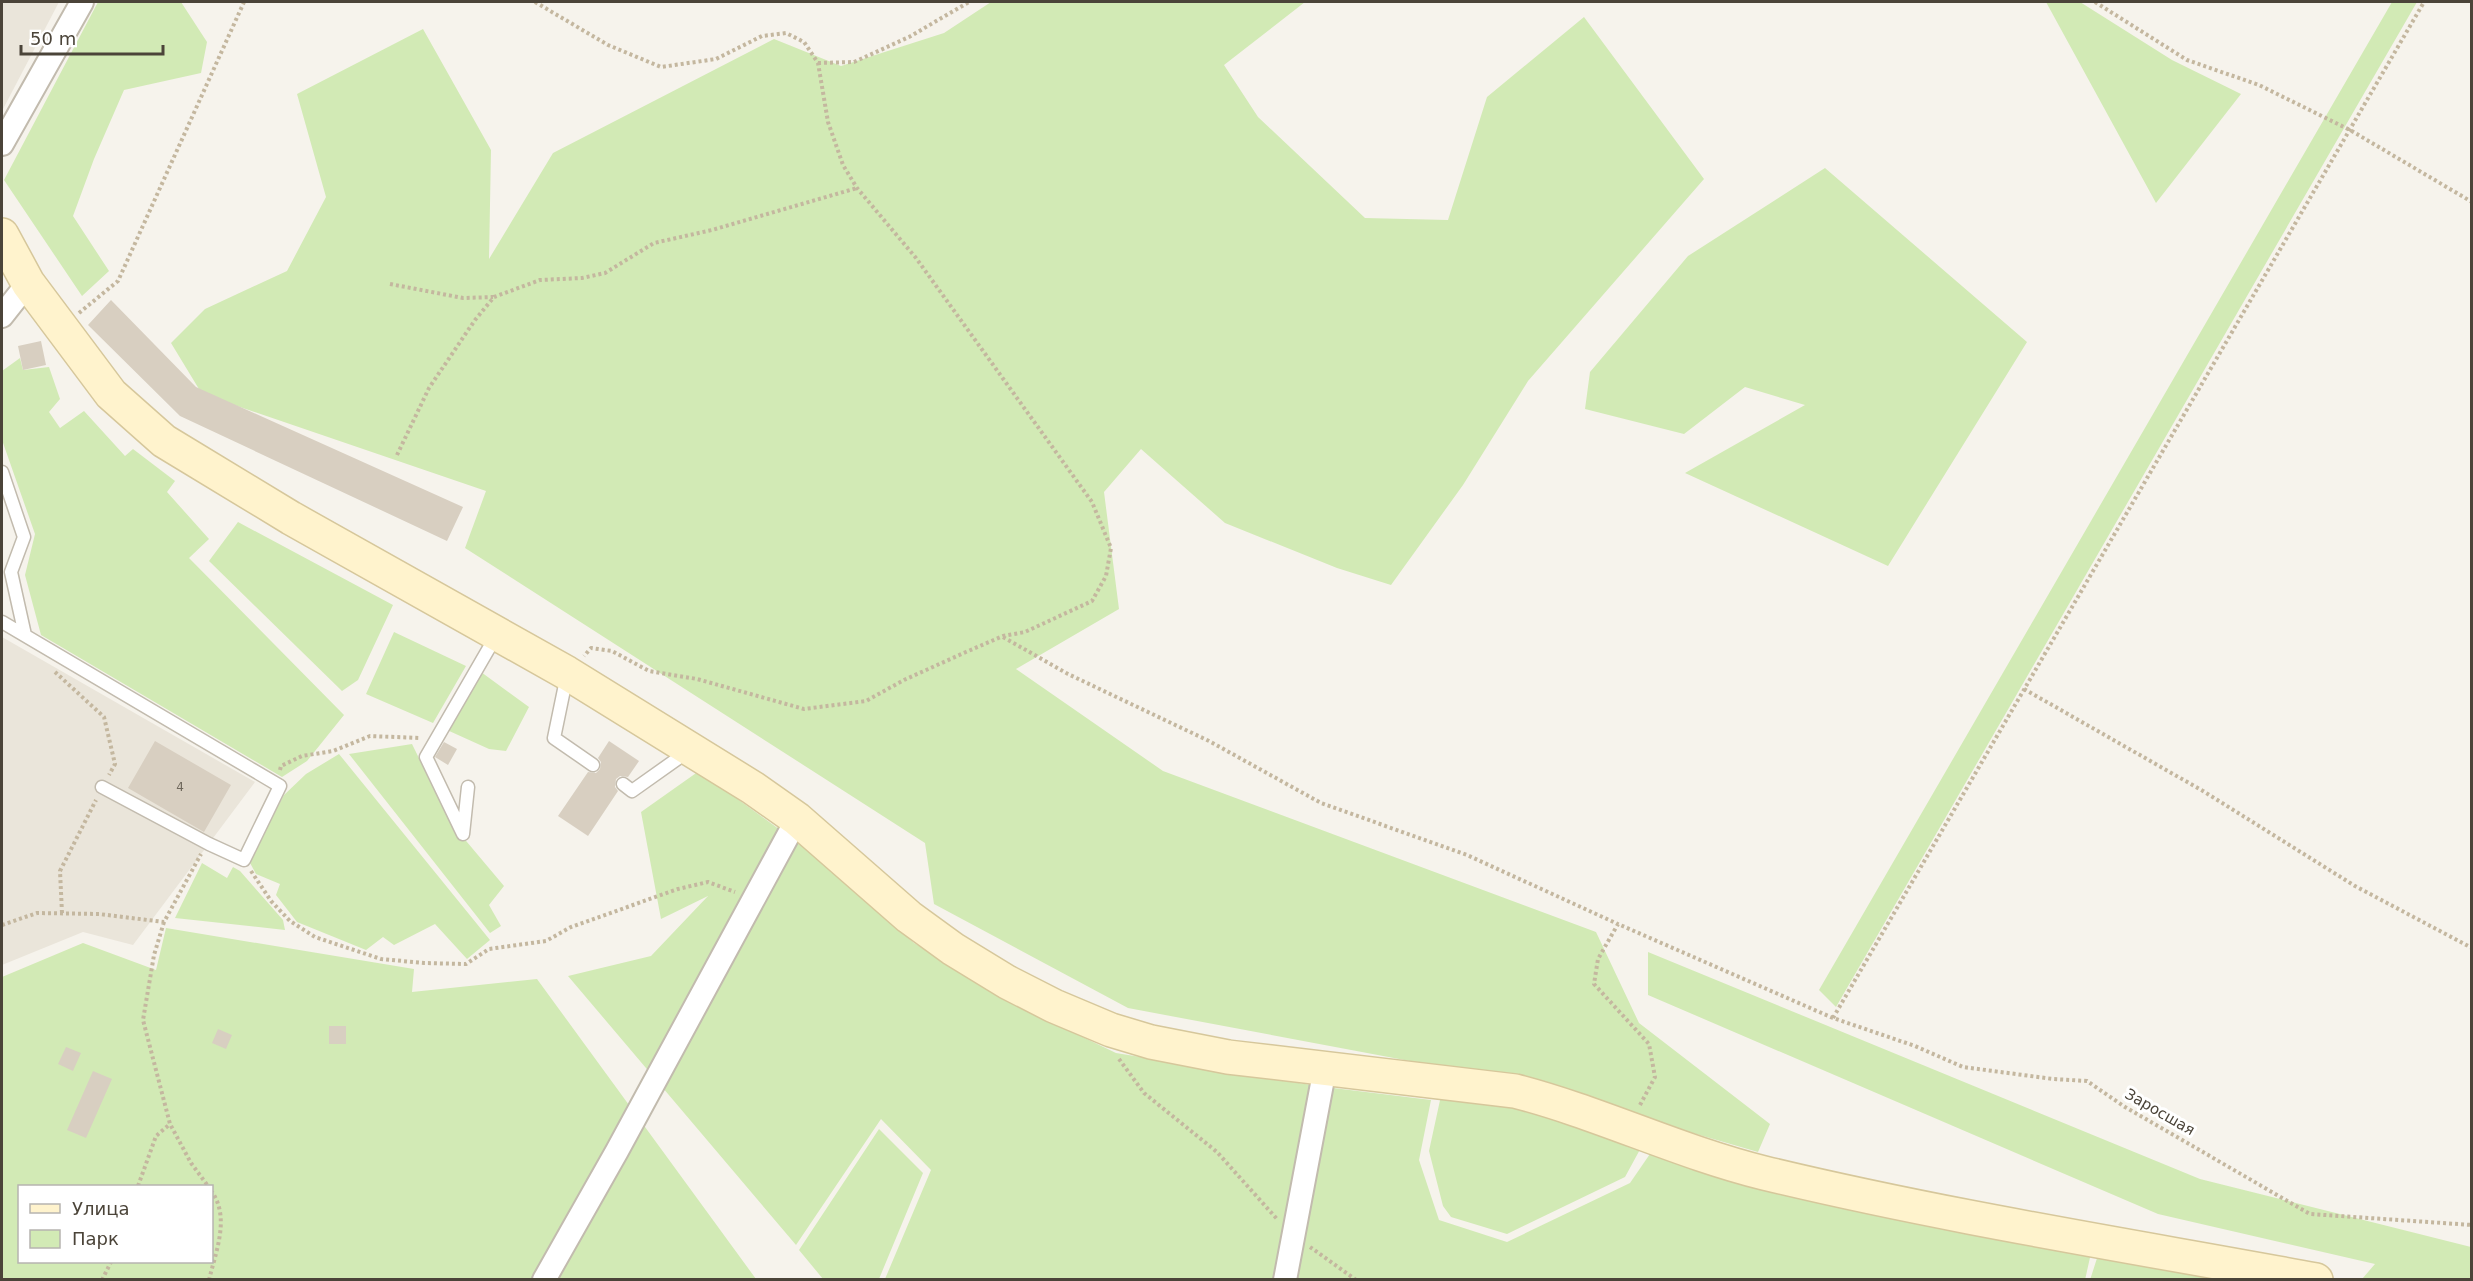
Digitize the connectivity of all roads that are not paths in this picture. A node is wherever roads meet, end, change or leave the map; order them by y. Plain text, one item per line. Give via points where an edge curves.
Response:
1 (82, 2) edge
2 (2, 144) edge
3 (2, 235) edge
4 (28, 283) junction
5 (2, 315) edge
6 (2, 472) edge
7 (6, 573) edge
8 (2, 622) edge
9 (496, 634) junction
10 (25, 635) junction
11 (567, 674) junction
12 (691, 749) junction
13 (593, 765) dead end
14 (623, 784) dead end
15 (102, 787) road end
16 (468, 787) dead end
17 (797, 819) junction
18 (1324, 1068) junction
19 (550, 1274) edge
20 (1285, 1280) edge
21 (2316, 1280) edge

1 - 2 street
3 - 4 street
4 - 5 street
4 - 9 street via 111,394 164,441
6 - 7 lane via 24,537
7 - 10 lane
8 - 10 lane
9 - 11 street
9 - 16 lane via 426,757 463,834
10 - 15 lane via 280,786 244,860
11 - 12 street
11 - 13 lane via 554,738
12 - 14 lane via 632,791
12 - 17 street
17 - 18 street via 909,917 953,949 1054,1006 1151,1042 1228,1057
17 - 19 street
18 - 20 street
18 - 21 street via 1515,1090 1763,1172 2088,1241

